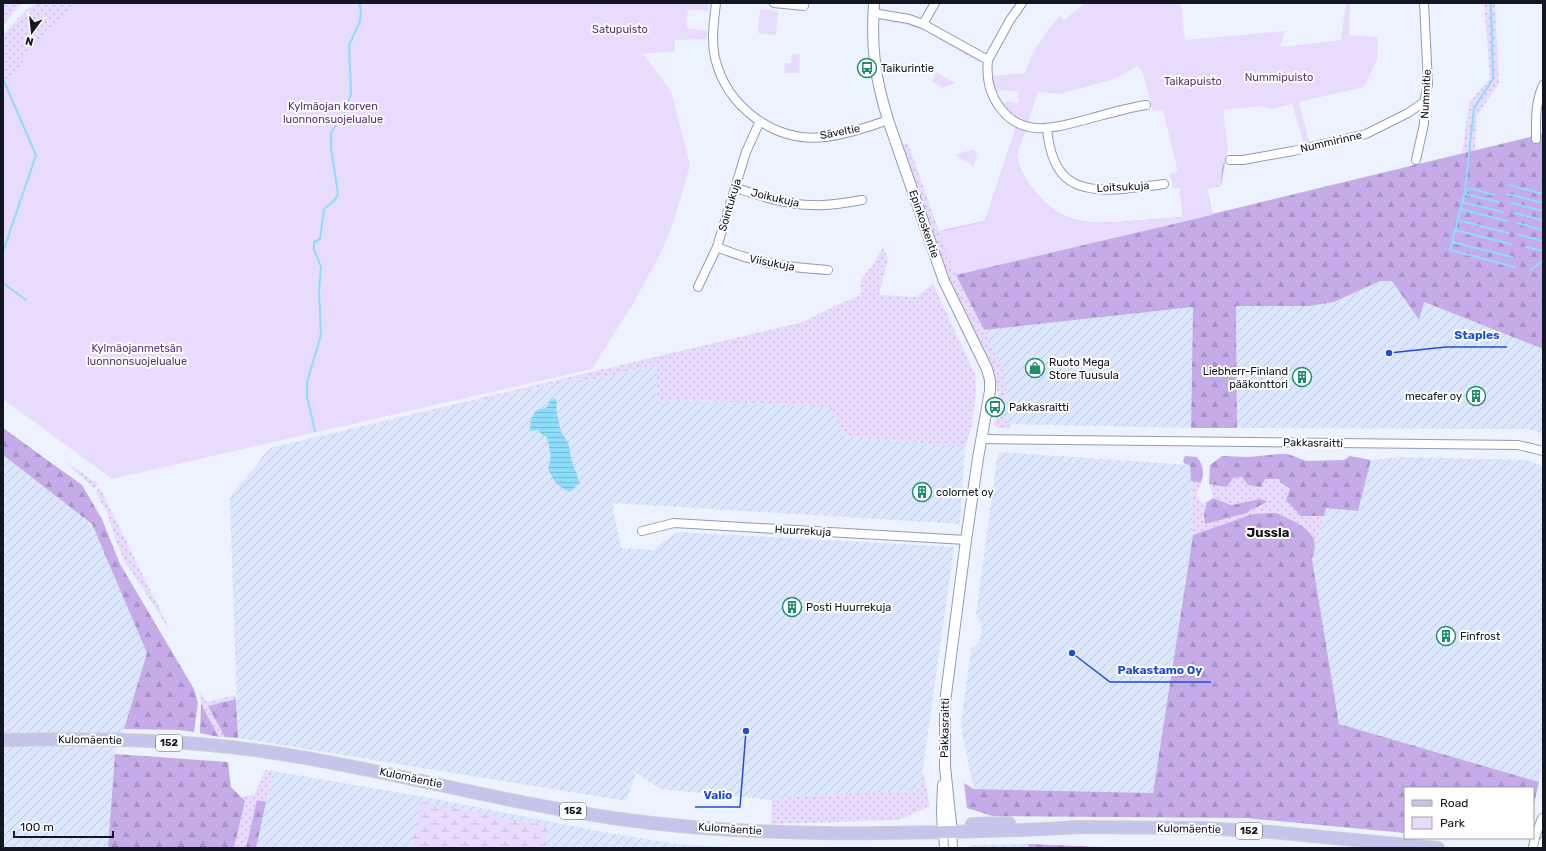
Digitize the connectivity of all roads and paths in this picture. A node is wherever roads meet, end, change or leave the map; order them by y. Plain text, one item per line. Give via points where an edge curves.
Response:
1 (716, 3) edge
2 (774, 3) edge
3 (935, 3) edge
4 (1022, 3) edge
5 (1424, 3) edge
6 (804, 6) dead end
7 (874, 8) edge
8 (923, 24) junction
9 (988, 60) junction
10 (1543, 85) edge
11 (1424, 102) junction
12 (1146, 105) dead end
13 (888, 120) junction
14 (760, 121) junction
15 (1047, 129) junction
16 (1536, 139) dead end
17 (1230, 160) dead end
18 (1416, 160) dead end
19 (1164, 184) dead end
20 (736, 188) junction
21 (862, 200) dead end
22 (717, 247) junction
23 (828, 270) dead end
24 (698, 287) dead end
25 (981, 439) junction
26 (1543, 451) edge
27 (642, 531) dead end
28 (966, 540) junction
29 (3, 740) edge
30 (1543, 815) edge
31 (1542, 818) edge
32 (947, 829) junction
33 (1543, 830) edge
34 (1543, 842) edge
35 (1420, 847) edge
36 (944, 848) edge
37 (954, 848) edge
38 (1438, 848) edge
39 (1533, 848) edge
40 (1542, 848) edge

1 - 14 street, Säveltie via 713,41 720,73 732,95 749,114
2 - 6 street
3 - 8 street
4 - 9 street
5 - 11 street, Nummitie via 1428,84
7 - 8 street
7 - 13 street, Epinkoskentie via 875,68
8 - 9 street
9 - 15 street via 990,89 993,98 1004,112 1022,125
10 - 16 street via 1537,101
11 - 17 street, Nummirinne via 1366,134 1292,151
11 - 18 street, Nummitie via 1424,124
12 - 15 street
13 - 14 street, Säveltie via 834,135 817,137 780,132
13 - 25 street, Epinkoskentie via 942,276 989,373 990,391
14 - 20 street, Sointukuja via 746,152
15 - 19 street, Loitsukuja via 1052,158 1062,173 1077,185 1104,190
20 - 21 street, Joikukuja via 799,205
20 - 22 street, Sointukuja
22 - 23 street, Viisukuja via 766,264
22 - 24 street, Sointukuja
25 - 26 street, Pakkasraitti via 1518,445
25 - 28 street, Pakkasraitti
27 - 28 street, Huurrekuja via 674,523
28 - 32 street, Pakkasraitti via 945,702
29 - 32 main road, Kulomäentie / 152 via 116,740 237,748 333,763 558,809 706,828 888,834
30 - 31 street
31 - 33 street
31 - 39 street
32 - 35 main road, Kulomäentie / 152 via 1009,823 1082,827 1201,828 1271,832
32 - 36 street
32 - 37 street
34 - 40 street
35 - 38 main road, Kulomäentie / 152

